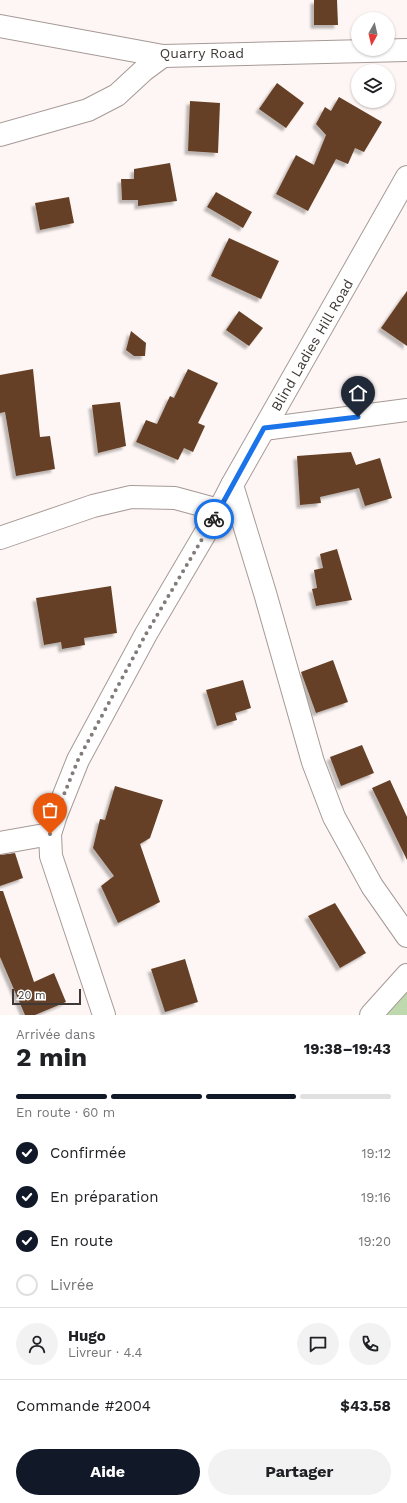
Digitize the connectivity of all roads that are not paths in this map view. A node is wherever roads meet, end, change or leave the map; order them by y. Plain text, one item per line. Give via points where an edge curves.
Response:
1 (0, 26) edge
2 (407, 50) edge
3 (163, 56) junction
4 (0, 135) edge
5 (407, 177) edge
6 (407, 410) edge
7 (264, 428) junction
8 (232, 485) junction
9 (219, 510) junction
10 (0, 538) edge
11 (50, 834) junction
12 (0, 843) edge
13 (407, 936) edge
14 (407, 976) edge
15 (104, 1015) edge
16 (371, 1015) edge

1 - 3 street, Quarry Road
2 - 3 street, Quarry Road
3 - 4 street via 118,95 88,110
5 - 7 street, Blind Ladies Hill Road
6 - 7 street
7 - 8 street, Blind Ladies Hill Road
8 - 9 street, Blind Ladies Hill Road
8 - 13 street via 313,762 334,817 372,886
9 - 10 street via 175,498 131,497 93,506
9 - 11 street, Blind Ladies Hill Road via 146,634 78,760
11 - 12 street
11 - 15 street, Blind Ladies Hill Road via 51,856
14 - 16 street

